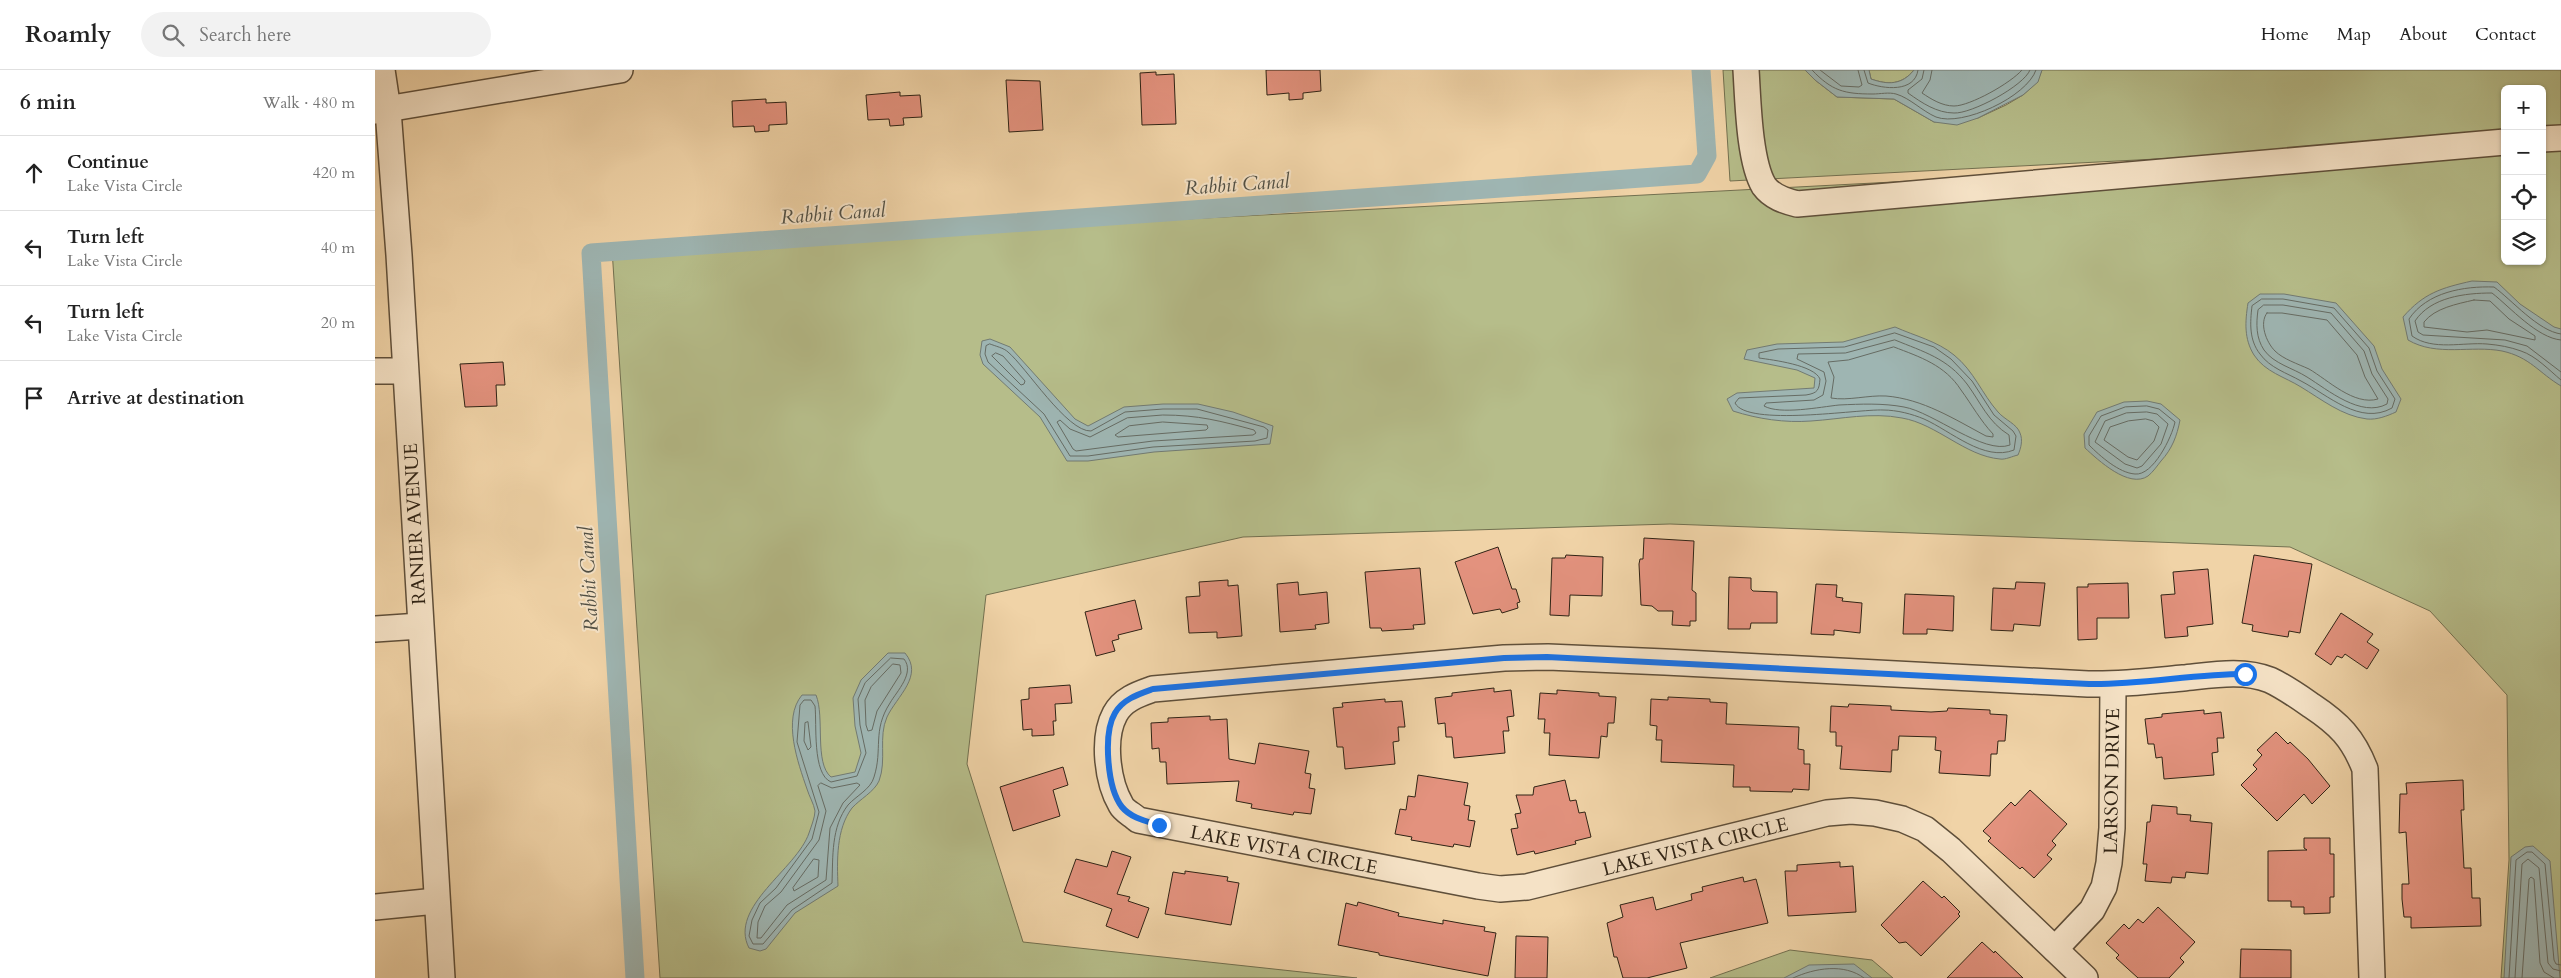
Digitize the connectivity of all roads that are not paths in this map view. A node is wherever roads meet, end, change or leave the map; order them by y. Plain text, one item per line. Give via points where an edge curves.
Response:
1 (382, 70) edge
2 (620, 70) edge
3 (1746, 70) edge
4 (381, 110) edge
5 (2561, 138) edge
6 (2546, 139) edge
7 (2501, 142) edge
8 (375, 371) edge
9 (405, 371) junction
10 (420, 626) junction
11 (375, 629) edge
12 (2113, 685) junction
13 (435, 901) junction
14 (375, 907) edge
15 (2055, 949) junction
16 (442, 978) edge
17 (2085, 978) edge
18 (2372, 978) edge

1 - 4 street, RANIER AVENUE
2 - 4 street
3 - 7 street via 1757,170 1765,187 1780,200 1797,204
4 - 9 street, RANIER AVENUE via 399,255
5 - 6 street
8 - 9 street
9 - 10 street, RANIER AVENUE
10 - 11 street
10 - 13 street, RANIER AVENUE
12 - 15 street, LARSON DRIVE via 2112,828 2104,887 2092,910
12 - 15 street, LAKE VISTA CIRCLE via 1665,662 1504,658 1153,689 1131,697 1115,713 1108,736 1112,786 1122,806 1139,820 1500,889 1527,887 1827,813 1851,811 1902,819 1925,829 1951,850
12 - 18 street, LAKE VISTA CIRCLE via 2245,674 2269,680 2292,692 2345,732 2357,748 2365,769
13 - 14 street
13 - 16 street, RANIER AVENUE
15 - 17 street, LAKE VISTA CIRCLE

